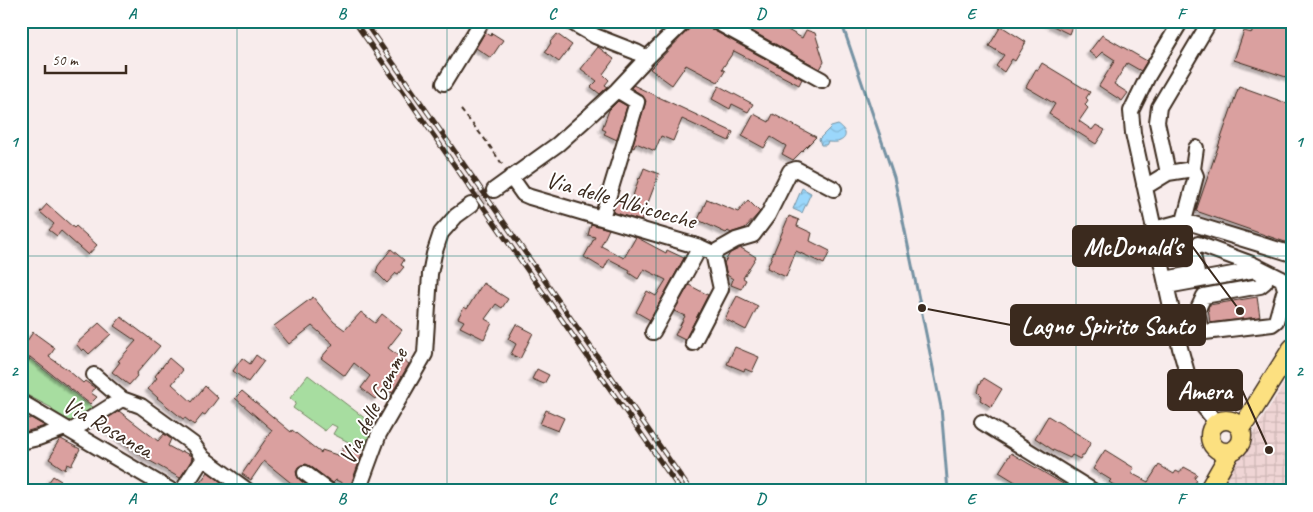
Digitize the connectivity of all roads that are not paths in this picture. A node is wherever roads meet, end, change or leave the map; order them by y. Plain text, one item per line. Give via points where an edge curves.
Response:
1 (482, 21) edge
2 (569, 21) edge
3 (685, 21) edge
4 (715, 21) edge
5 (1181, 21) edge
6 (1210, 21) edge
7 (647, 58) junction
8 (822, 80) dead end
9 (444, 83) dead end
10 (617, 90) junction
11 (1196, 148) dead end
12 (1193, 169) junction
13 (1168, 173) junction
14 (511, 177) junction
15 (1144, 185) junction
16 (834, 189) dead end
17 (494, 190) tunnel mouth
18 (471, 205) tunnel mouth
19 (602, 218) junction
20 (1184, 221) junction
21 (1154, 229) junction
22 (700, 247) junction
23 (713, 253) junction
24 (1291, 253) edge
25 (1245, 263) junction
26 (1197, 273) junction
27 (1166, 283) junction
28 (654, 332) dead end
29 (694, 343) dead end
30 (1292, 348) edge
31 (94, 375) dead end
32 (122, 399) junction
33 (21, 402) edge
34 (982, 422) dead end
35 (1229, 424) junction
36 (68, 430) junction
37 (21, 442) edge
38 (1226, 451) junction
39 (204, 458) junction
40 (305, 473) dead end
41 (172, 491) edge
42 (182, 491) edge
43 (248, 491) edge
44 (329, 491) edge
45 (334, 491) edge
46 (339, 491) edge
47 (358, 491) edge
48 (1093, 491) edge
49 (1208, 491) edge

1 - 9 street
2 - 7 street
3 - 7 street, Via delle Albicocche
4 - 8 street
5 - 15 street via 1131,111
6 - 13 street via 1159,107 1157,122
7 - 10 street, Via delle Albicocche
10 - 14 street, Via delle Albicocche via 558,144
10 - 19 street via 637,102
11 - 12 street
12 - 13 street
12 - 20 street via 1196,176
13 - 15 street
14 - 17 street
14 - 19 street, Via delle Albicocche via 523,194
15 - 21 street
16 - 23 street via 796,169 790,171 768,215 753,235
18 - 47 street, Via delle Gemme via 441,233 430,274 425,354 380,434
19 - 22 street, Via delle Albicocche
20 - 21 street
20 - 24 street
21 - 27 street
22 - 23 street, Via delle Albicocche
22 - 28 street
23 - 29 street, Via delle Albicocche via 722,289
25 - 26 street
25 - 26 street via 1198,244 1192,251
25 - 27 street via 1282,280 1285,289 1276,321 1272,324 1205,332 1200,328 1197,311 1204,296 1260,286 1265,282 1264,275 1255,270
26 - 27 street
27 - 35 street via 1193,394
30 - 35 main road via 1256,405
31 - 32 street
32 - 36 street
32 - 39 street via 141,406 186,438
33 - 36 street, Via Rosanea
34 - 48 street
35 - 38 main road via 1242,434 1240,445
35 - 38 main road via 1211,430 1211,440 1216,448
36 - 37 street
36 - 41 street, Via Rosanea
38 - 49 main road via 1219,473
39 - 42 street
39 - 43 street
40 - 44 street
45 - 46 street

